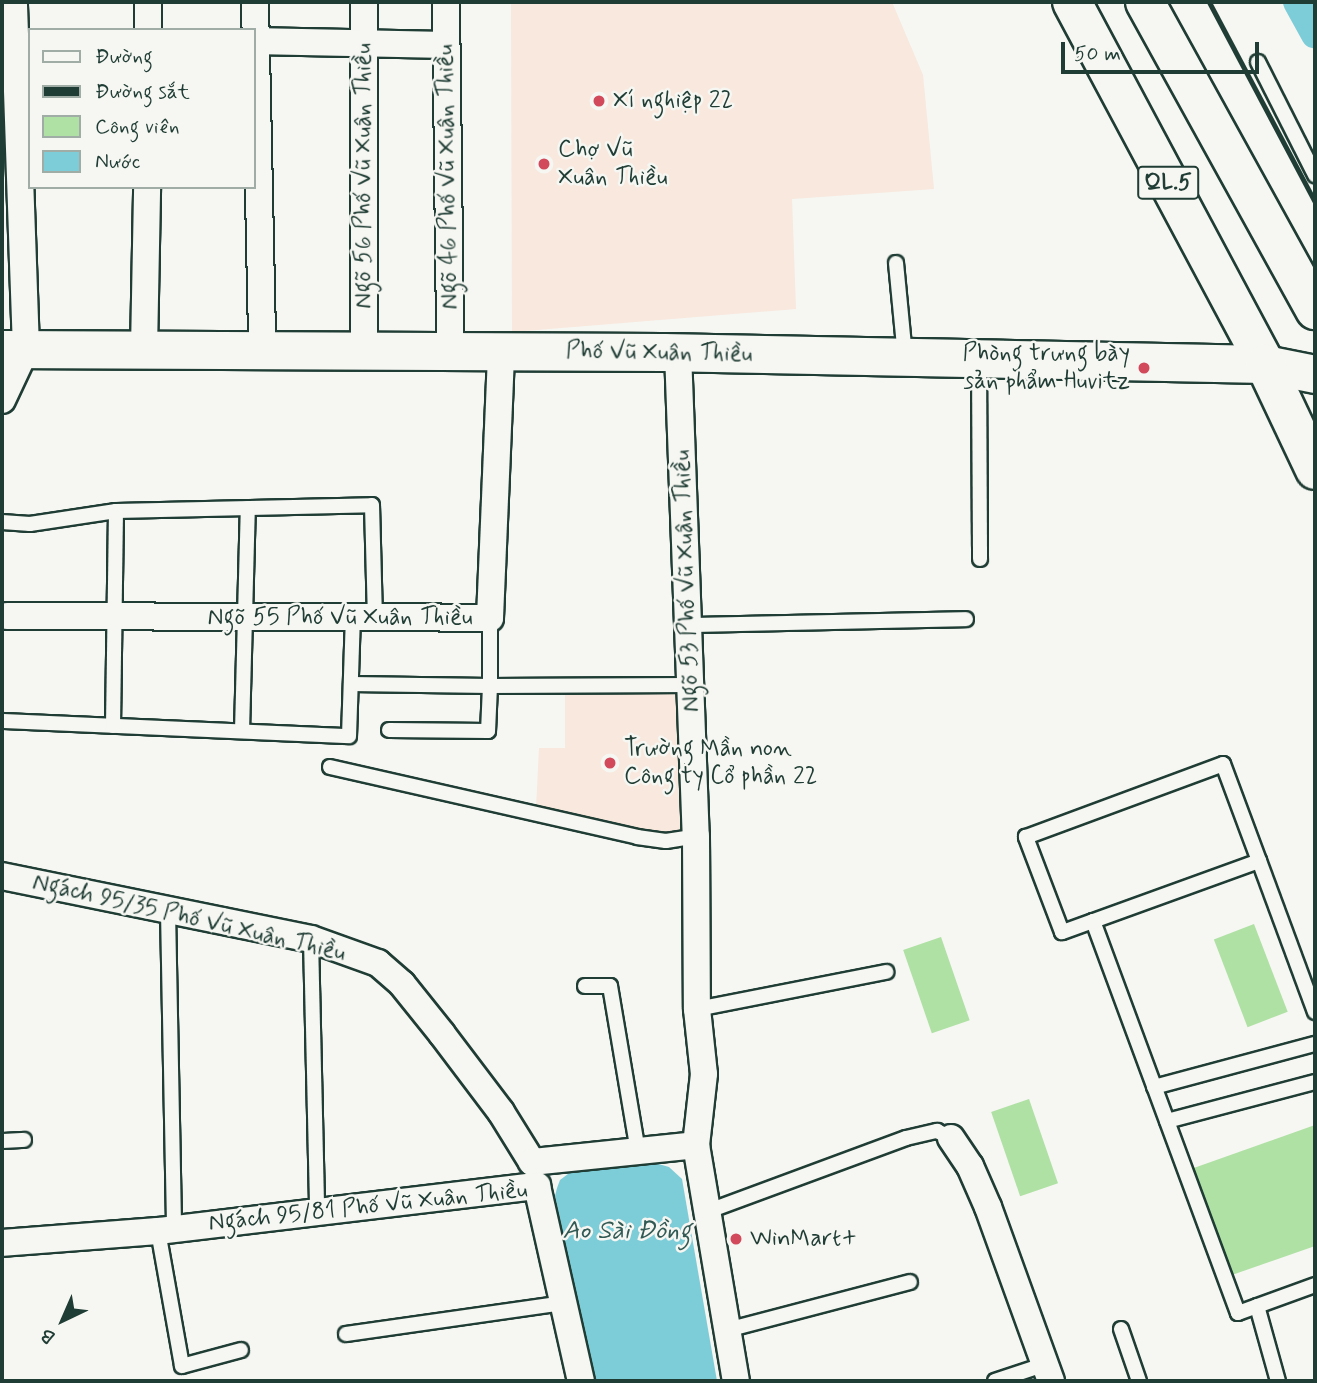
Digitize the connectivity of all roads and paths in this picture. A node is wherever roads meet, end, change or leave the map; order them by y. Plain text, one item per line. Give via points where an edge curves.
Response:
1 (14, 2) edge
2 (148, 2) edge
3 (255, 2) edge
4 (364, 2) edge
5 (446, 2) edge
6 (1072, 2) edge
7 (1145, 2) edge
8 (148, 28) edge
9 (255, 28) edge
10 (256, 41) edge
11 (23, 42) edge
12 (363, 45) junction
13 (446, 45) junction
14 (1258, 62) dead end
15 (256, 85) edge
16 (1315, 175) edge
17 (147, 189) edge
18 (896, 263) dead end
19 (1315, 310) edge
20 (14, 349) edge
21 (144, 350) junction
22 (262, 350) junction
23 (364, 351) junction
24 (450, 351) junction
25 (501, 351) junction
26 (678, 352) junction
27 (905, 357) junction
28 (979, 359) junction
29 (1265, 364) junction
30 (1315, 374) edge
31 (2, 400) edge
32 (1315, 470) edge
33 (248, 508) junction
34 (116, 511) junction
35 (2, 522) edge
36 (980, 559) dead end
37 (117, 617) junction
38 (244, 617) junction
39 (4, 618) edge
40 (364, 618) junction
41 (490, 618) junction
42 (966, 619) dead end
43 (690, 625) junction
44 (351, 684) junction
45 (690, 685) junction
46 (490, 686) junction
47 (2, 721) edge
48 (113, 726) junction
49 (390, 730) dead end
50 (242, 731) junction
51 (330, 767) dead end
52 (696, 836) junction
53 (1259, 861) junction
54 (2, 876) edge
55 (168, 911) junction
56 (1093, 921) junction
57 (311, 939) junction
58 (886, 972) dead end
59 (585, 986) dead end
60 (697, 1009) junction
61 (1315, 1012) edge
62 (1315, 1044) edge
63 (1315, 1082) edge
64 (1154, 1087) junction
65 (1167, 1121) junction
66 (951, 1138) joint
67 (24, 1140) dead end
68 (2, 1141) edge
69 (696, 1145) junction
70 (638, 1151) junction
71 (535, 1174) junction
72 (317, 1212) junction
73 (706, 1212) junction
74 (166, 1230) junction
75 (2, 1243) edge
76 (910, 1282) dead end
77 (1315, 1285) edge
78 (564, 1303) junction
79 (1257, 1306) junction
80 (1121, 1329) dead end
81 (727, 1330) junction
82 (346, 1334) dead end
83 (241, 1350) dead end
84 (1047, 1373) edge
85 (581, 1381) edge
86 (736, 1381) edge
87 (995, 1381) edge
88 (1139, 1381) edge
89 (1279, 1381) edge

1 - 11 street
2 - 8 street
3 - 9 street
4 - 12 street, Ngõ 56 Phố Vũ Xuân Thiều
5 - 13 street, Ngõ 46 Phố Vũ Xuân Thiều
6 - 29 highway, QL.5
7 - 19 highway, QL.5
10 - 12 street
11 - 20 street
12 - 13 street
12 - 23 street, Ngõ 56 Phố Vũ Xuân Thiều
13 - 24 street, Ngõ 46 Phố Vũ Xuân Thiều
14 - 16 lane
15 - 22 street
17 - 21 street
18 - 27 lane
20 - 21 main road, Phố Vũ Xuân Thiều
20 - 31 street
21 - 22 main road, Phố Vũ Xuân Thiều
22 - 23 main road, Phố Vũ Xuân Thiều
23 - 24 main road, Phố Vũ Xuân Thiều
24 - 25 main road, Phố Vũ Xuân Thiều
25 - 26 main road, Phố Vũ Xuân Thiều
25 - 41 street, Ngõ 55 Phố Vũ Xuân Thiều
26 - 27 main road, Phố Vũ Xuân Thiều
26 - 43 street, Ngõ 53 Phố Vũ Xuân Thiều
27 - 28 main road, Phố Vũ Xuân Thiều
28 - 29 main road, Phố Vũ Xuân Thiều
28 - 36 lane
29 - 30 main road, Phố Vũ Xuân Thiều
29 - 32 highway, QL.5
33 - 34 lane
33 - 38 lane
33 - 40 lane via 372,505
34 - 35 lane via 30,524
34 - 37 lane
37 - 38 street, Ngõ 55 Phố Vũ Xuân Thiều
37 - 39 street, Ngõ 55 Phố Vũ Xuân Thiều
37 - 48 lane
38 - 40 street, Ngõ 55 Phố Vũ Xuân Thiều
38 - 50 lane
40 - 41 street, Ngõ 55 Phố Vũ Xuân Thiều
40 - 44 lane
41 - 46 lane
42 - 43 lane
43 - 45 street, Ngõ 53 Phố Vũ Xuân Thiều
44 - 46 lane
44 - 50 lane via 349,736
45 - 46 lane
45 - 52 street, Ngõ 53 Phố Vũ Xuân Thiều
46 - 49 lane via 488,732
47 - 48 lane
48 - 50 lane
51 - 52 lane via 637,837 666,841
52 - 60 street, Ngõ 53 Phố Vũ Xuân Thiều
53 - 56 lane
53 - 56 lane via 1223,764 1026,837 1062,933
53 - 61 lane
54 - 55 street, Ngách 95/35 Phố Vũ Xuân Thiều
55 - 57 street, Ngách 95/35 Phố Vũ Xuân Thiều
55 - 74 lane
56 - 64 lane
57 - 71 street, Ngách 95/35 Phố Vũ Xuân Thiều via 378,963 402,984 500,1112
57 - 72 lane
58 - 60 lane
59 - 70 lane via 610,986
60 - 69 street, Ngõ 53 Phố Vũ Xuân Thiều via 704,1074
62 - 64 lane
63 - 65 lane
64 - 65 lane
65 - 79 lane via 1238,1313
66 - 73 lane via 937,1131 915,1135
66 - 84 street via 970,1166 988,1207
67 - 68 lane
69 - 70 street
69 - 73 street
70 - 71 street
71 - 72 street, Ngách 95/81 Phố Vũ Xuân Thiều
71 - 78 street, Ngách 95/81 Phố Vũ Xuân Thiều
72 - 74 street, Ngách 95/81 Phố Vũ Xuân Thiều
73 - 81 street
74 - 75 street, Ngách 95/81 Phố Vũ Xuân Thiều
74 - 83 lane via 182,1366
76 - 81 lane
77 - 79 lane
78 - 82 lane
78 - 85 street, Ngách 95/81 Phố Vũ Xuân Thiều
79 - 89 lane
80 - 88 lane
81 - 86 street
84 - 87 lane

